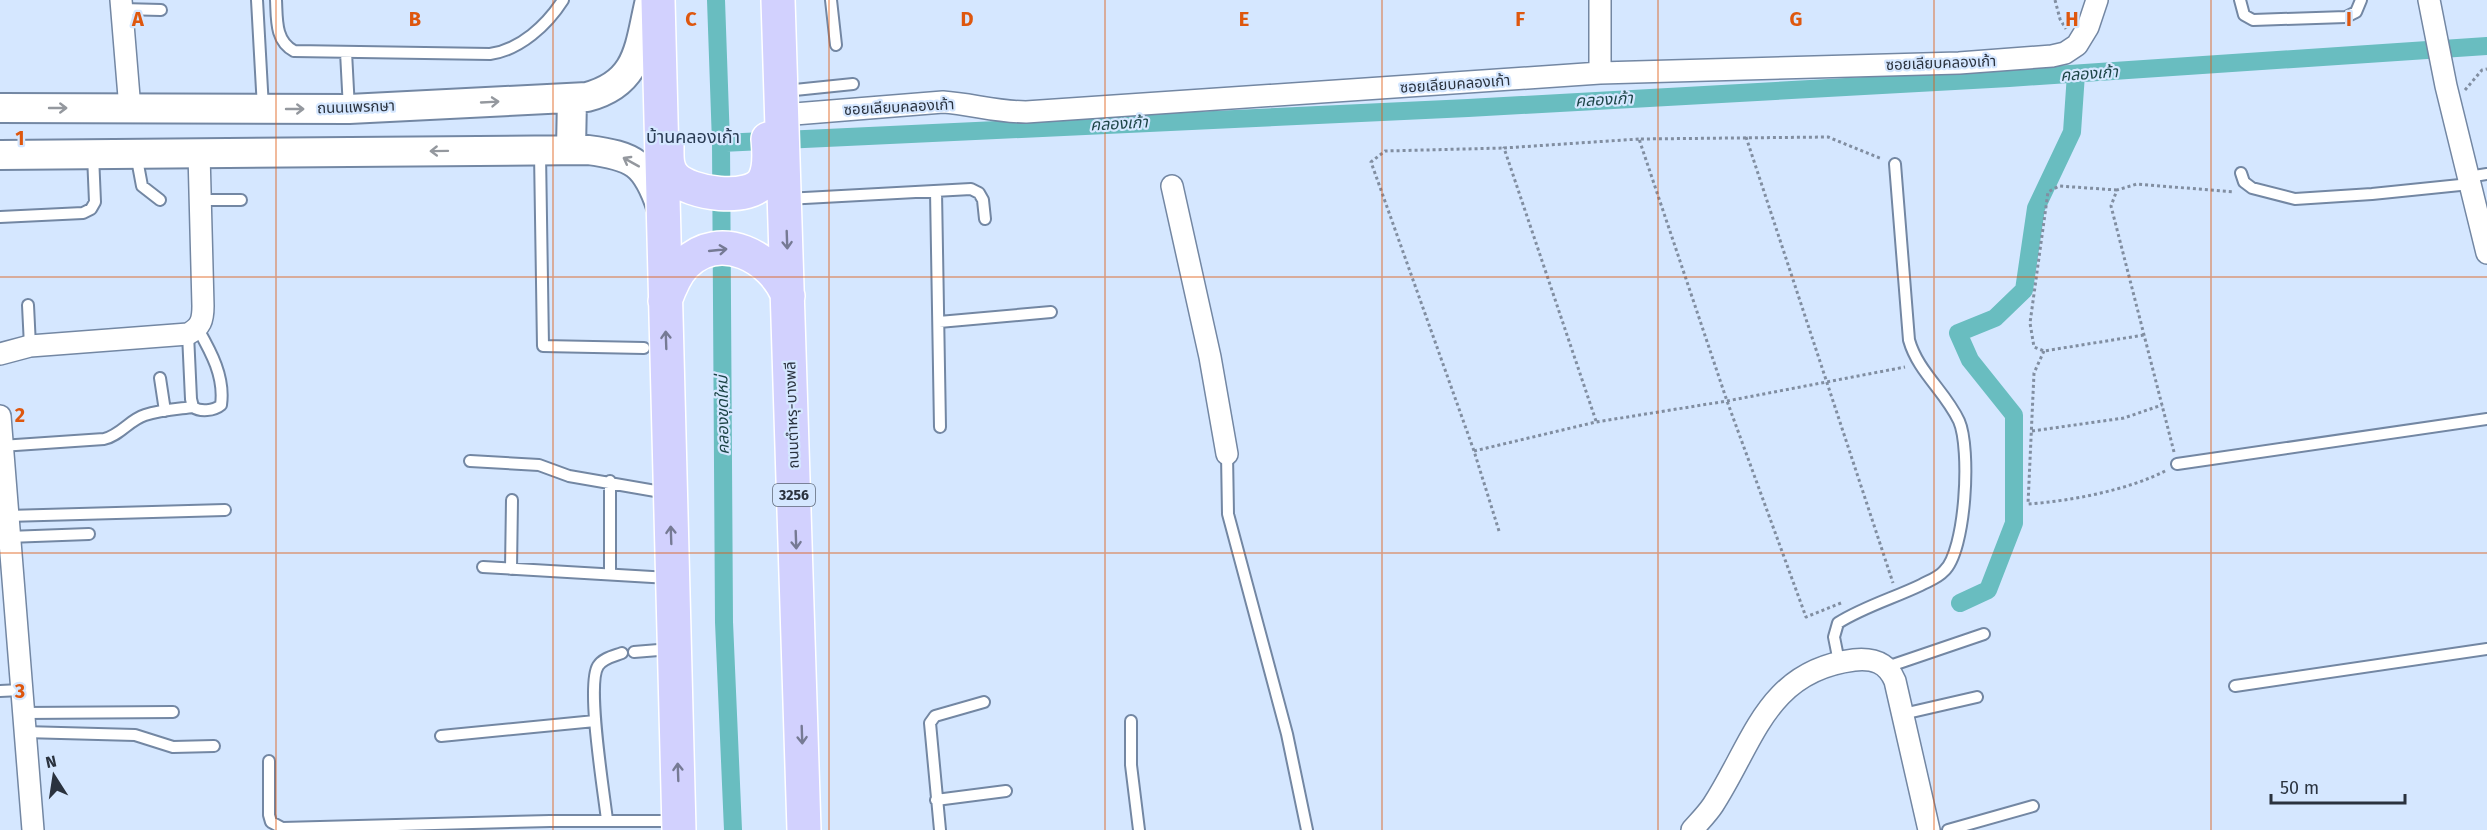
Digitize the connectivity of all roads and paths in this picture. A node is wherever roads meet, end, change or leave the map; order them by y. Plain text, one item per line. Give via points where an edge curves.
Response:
1 (257, 0) edge
2 (276, 0) edge
3 (563, 0) edge
4 (650, 0) edge
5 (658, 0) edge
6 (664, 0) edge
7 (831, 0) edge
8 (1600, 0) edge
9 (2055, 0) edge
10 (2097, 0) edge
11 (2240, 0) edge
12 (2361, 0) edge
13 (2429, 0) edge
14 (122, 5) edge
15 (161, 10) dead end
16 (779, 12) edge
17 (836, 45) dead end
18 (2078, 45) junction
19 (346, 52) junction
20 (2487, 69) edge
21 (1600, 73) junction
22 (853, 84) dead end
23 (2448, 92) junction
24 (572, 98) junction
25 (0, 108) edge
26 (130, 108) junction
27 (263, 109) junction
28 (349, 109) junction
29 (778, 114) junction
30 (1746, 137) junction
31 (1639, 139) junction
32 (1504, 148) junction
33 (540, 149) junction
34 (571, 149) junction
35 (199, 153) junction
36 (135, 154) junction
37 (0, 155) edge
38 (93, 155) junction
39 (776, 161) junction
40 (1895, 164) joint
41 (2241, 173) dead end
42 (2475, 178) edge
43 (1172, 186) dead end
44 (2116, 190) junction
45 (936, 191) junction
46 (2239, 192) dead end
47 (786, 199) junction
48 (160, 200) dead end
49 (199, 200) junction
50 (241, 200) dead end
51 (662, 209) junction
52 (0, 217) edge
53 (985, 219) dead end
54 (2487, 254) edge
55 (788, 296) junction
56 (664, 301) junction
57 (28, 305) dead end
58 (1051, 312) dead end
59 (939, 322) junction
60 (193, 331) junction
61 (2144, 335) junction
62 (30, 346) junction
63 (644, 348) dead end
64 (2044, 351) junction
65 (0, 354) edge
66 (1919, 365) junction
67 (160, 378) dead end
68 (1827, 382) junction
69 (1727, 401) junction
70 (2162, 405) junction
71 (193, 407) junction
72 (165, 411) junction
73 (0, 416) edge
74 (2487, 419) edge
75 (1596, 422) junction
76 (940, 427) dead end
77 (2032, 431) junction
78 (1, 441) edge
79 (1474, 451) junction
80 (1227, 454) joint
81 (470, 461) dead end
82 (2177, 464) junction
83 (610, 481) junction
84 (670, 494) junction
85 (512, 500) dead end
86 (225, 510) dead end
87 (8, 526) junction
88 (1499, 531) dead end
89 (89, 534) dead end
90 (483, 567) dead end
91 (511, 568) junction
92 (610, 574) junction
93 (672, 578) junction
94 (1893, 582) junction
95 (1882, 586) dead end
96 (1898, 596) junction
97 (7, 597) edge
98 (1850, 599) dead end
99 (1984, 634) dead end
100 (674, 649) junction
101 (2487, 649) edge
102 (1839, 662) junction
103 (1887, 667) junction
104 (2235, 686) dead end
105 (21, 690) junction
106 (0, 691) edge
107 (1977, 697) dead end
108 (984, 702) dead end
109 (173, 712) dead end
110 (1903, 714) junction
111 (595, 721) junction
112 (1131, 721) dead end
113 (24, 723) junction
114 (441, 736) dead end
115 (214, 746) dead end
116 (269, 761) dead end
117 (1006, 791) dead end
118 (936, 800) junction
119 (2033, 806) dead end
120 (607, 820) junction
121 (679, 825) edge
122 (364, 828) edge
123 (306, 829) edge
124 (33, 830) edge
125 (804, 830) edge
126 (940, 830) edge
127 (1140, 830) edge
128 (1307, 830) edge
129 (1692, 830) edge
130 (1929, 830) edge
131 (1948, 830) edge

1 - 27 lane
2 - 19 lane via 277,26 285,47 294,51
3 - 19 lane via 533,33 498,53
4 - 24 main road, ถนนแพรกษา via 629,73 602,93
5 - 51 main road
6 - 39 main road via 667,161 671,174 684,184 734,194 759,187
7 - 17 lane
8 - 21 street
9 - 18 path via 2060,18
10 - 18 street
11 - 12 lane via 2244,15 2253,20 2346,17 2356,12
13 - 23 street
14 - 15 lane
14 - 26 street
16 - 29 main road, ถนนตำหรุ-บางพลี / 3256
18 - 21 street, ซอยเลียบคลองเก้า via 2052,56 1996,61
19 - 28 lane
20 - 23 path via 2477,75 2471,86
21 - 29 street, ซอยเลียบคลองเก้า via 1026,112 943,102
22 - 29 lane
23 - 42 street
28 -> 24 main road, ถนนแพรกษา
24 - 34 main road
25 -> 26 main road, ถนนแพรกษา
26 - 27 main road, ถนนแพรกษา
27 -> 28 main road, ถนนแพรกษา
29 - 39 main road, ถนนตำหรุ-บางพลี / 3256
30 - 31 path
30 - 40 path via 1828,137
30 - 68 path
31 - 32 path
31 - 69 path
32 - 75 path
32 - 79 path via 1385,151 1371,162
33 - 34 main road
33 -> 35 main road
33 - 63 lane via 543,346
51 -> 34 main road via 648,175 631,161 610,153
35 - 36 main road
35 - 49 street
36 - 38 main road
36 - 48 lane via 142,186
37 - 38 main road
38 - 52 lane via 92,209 83,213
39 - 47 main road, ถนนตำหรุ-บางพลี / 3256
40 - 66 lane via 1909,340
41 - 42 lane via 2252,188 2295,199 2372,194
42 - 54 street
43 - 80 street
44 - 46 path via 2137,184
44 - 61 path via 2111,206
44 - 64 path via 2059,186 2048,192 2030,323 2034,347
45 - 47 lane
45 - 53 lane via 971,189 979,193
45 - 59 lane
47 -> 55 main road, ถนนตำหรุ-บางพลี / 3256
49 - 50 lane
49 - 60 street via 203,318
51 - 56 main road
56 -> 55 main road via 686,264 701,253 719,249 735,250 763,261 779,276
55 -> 125 main road, ถนนตำหรุ-บางพลี / 3256
84 -> 56 main road
57 - 62 lane
58 - 59 lane
59 - 76 lane
60 - 62 street
60 - 71 lane
60 - 71 lane via 218,368 222,399 217,409 199,411
61 - 64 path
61 - 70 path
62 - 65 street
64 - 77 path via 2034,373
66 - 68 path
66 - 96 lane via 1954,409 1962,429 1965,494 1953,557 1945,571
67 - 72 lane
68 - 69 path
68 - 94 path
69 - 75 path
69 - 98 path via 1806,617
70 - 77 path via 2124,418
70 - 82 path
71 - 72 lane
72 - 78 lane via 146,414 116,436 104,439
73 - 78 street
74 - 82 lane
75 - 79 path
77 - 82 path via 2028,504 2092,494 2153,477
78 - 87 street
79 - 88 path
80 - 128 lane via 1228,514 1287,734
81 - 83 lane via 539,465 568,476
83 - 84 lane
83 - 92 lane
93 -> 84 main road
85 - 91 lane
86 - 87 lane
87 - 89 lane
87 - 97 street
90 - 91 lane
91 - 92 lane
92 - 93 lane
93 - 100 main road
94 - 95 path
94 - 96 path
96 - 102 lane via 1838,623 1834,637
97 - 105 street
99 - 103 lane
100 - 111 lane via 628,653 599,664 595,673
121 -> 100 main road
101 - 104 lane
102 - 103 street via 1867,659
102 - 129 street via 1813,670 1791,683 1770,705 1712,807
103 - 110 street via 1895,681
105 - 106 lane
105 - 113 street
107 - 110 lane
108 - 118 lane via 935,716 930,723
109 - 113 lane
110 - 130 street
111 - 114 lane
111 - 120 lane
112 - 127 lane via 1131,765
113 - 115 lane via 135,735 173,747
113 - 124 street
116 - 123 lane via 271,822 282,828
117 - 118 lane
118 - 126 lane
119 - 131 lane
120 - 121 lane
120 - 122 lane
122 - 123 lane

